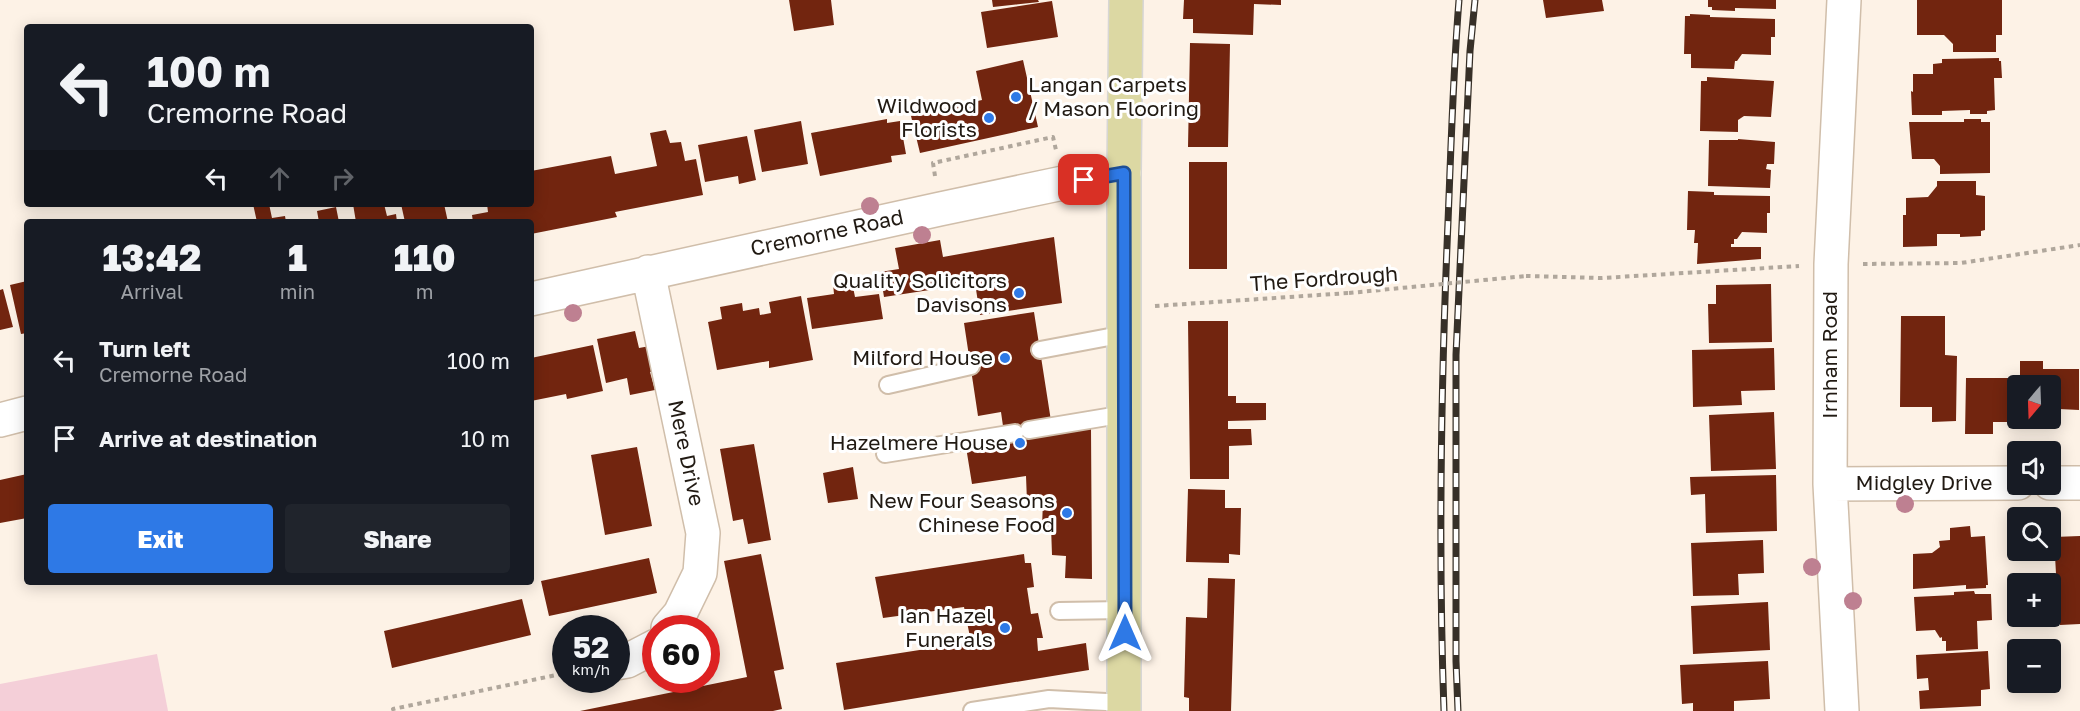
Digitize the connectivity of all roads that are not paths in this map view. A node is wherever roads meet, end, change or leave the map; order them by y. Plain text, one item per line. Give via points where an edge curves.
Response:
1 (1126, 0) edge
2 (1844, 0) edge
3 (1124, 173) junction
4 (648, 272) junction
5 (534, 298) edge
6 (1125, 321) junction
7 (1040, 350) dead end
8 (971, 366) dead end
9 (888, 385) dead end
10 (24, 414) edge
11 (1125, 414) junction
12 (0, 420) edge
13 (885, 454) dead end
14 (2007, 483) edge
15 (2061, 483) edge
16 (2080, 483) edge
17 (1830, 484) junction
18 (1124, 610) junction
19 (1059, 611) dead end
20 (679, 615) edge
21 (1048, 705) edge
22 (1124, 707) edge
23 (972, 711) edge
24 (1842, 711) edge

1 - 3 main road
2 - 17 street, Irnham Road via 1831,264
3 - 4 street, Cremorne Road
3 - 6 main road
4 - 5 street, Cremorne Road
4 - 20 street, Mere Drive via 703,533 700,573
6 - 7 lane
6 - 11 main road
8 - 9 lane
10 - 12 street
11 - 13 lane
11 - 18 main road
14 - 17 street, Midgley Drive
15 - 16 street
17 - 24 street, Irnham Road
18 - 19 lane
18 - 22 main road
21 - 22 lane
21 - 23 lane

